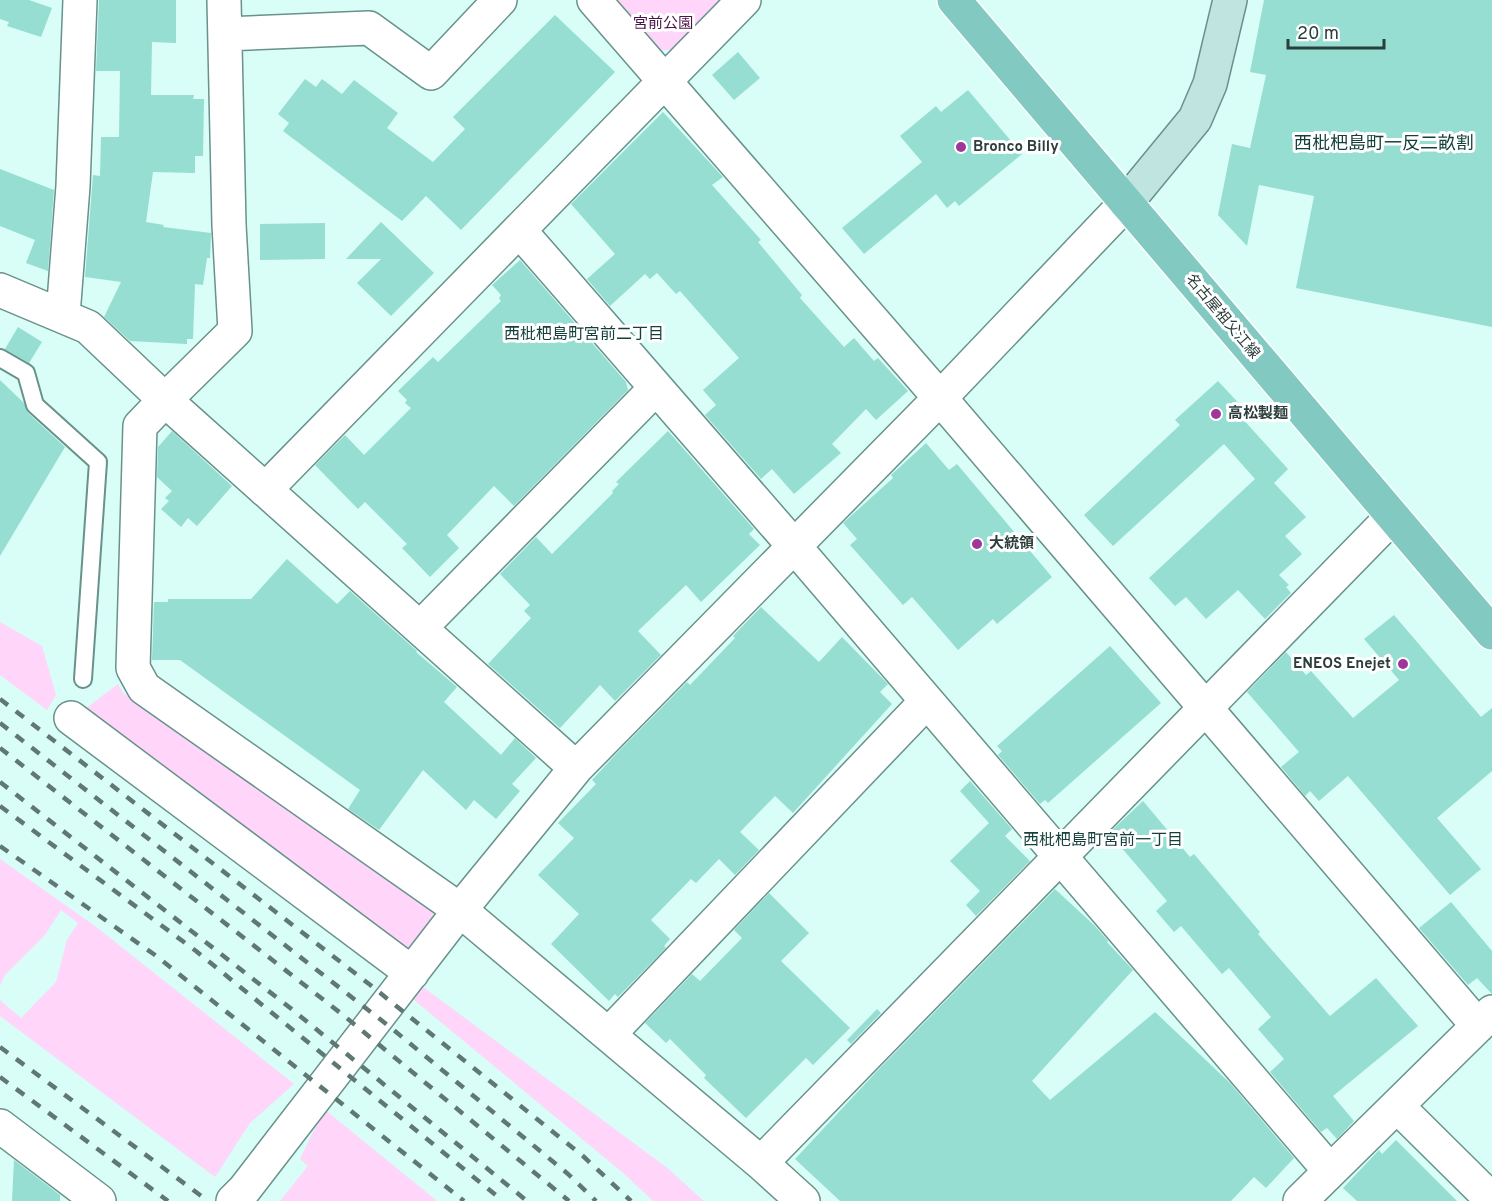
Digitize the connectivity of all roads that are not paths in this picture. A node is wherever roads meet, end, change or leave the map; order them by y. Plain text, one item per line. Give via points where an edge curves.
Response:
1 (80, 0) edge
2 (224, 0) edge
3 (500, 0) edge
4 (594, 0) edge
5 (744, 0) edge
6 (954, 0) edge
7 (1230, 0) edge
8 (225, 34) junction
9 (664, 81) junction
10 (1126, 203) junction
11 (519, 230) junction
12 (0, 290) edge
13 (63, 315) junction
14 (0, 358) edge
15 (656, 388) junction
16 (940, 398) junction
17 (165, 400) junction
18 (265, 490) junction
19 (1392, 517) junction
20 (794, 546) junction
21 (420, 628) junction
22 (1492, 633) edge
23 (83, 679) dead end
24 (927, 701) junction
25 (1206, 708) junction
26 (71, 718) dead end
27 (576, 768) junction
28 (1060, 857) junction
29 (460, 910) junction
30 (412, 973) junction
31 (1485, 1019) edge
32 (609, 1034) junction
33 (1397, 1106) junction
34 (0, 1126) edge
35 (761, 1163) junction
36 (1330, 1171) junction
37 (1492, 1200) edge
38 (99, 1201) edge
39 (233, 1201) edge
40 (803, 1201) edge
41 (1300, 1201) edge

1 - 13 street via 73,186
2 - 8 street
3 - 8 street via 431,73 369,28
4 - 9 street
5 - 9 street
6 - 10 main road, 名古屋祖父江線
7 - 10 street via 1210,84 1195,119
8 - 17 street via 235,331
9 - 11 street
9 - 16 street
10 - 16 street
10 - 19 main road, 名古屋祖父江線
11 - 15 street
11 - 18 street
12 - 13 street
13 - 17 street via 88,327
14 - 23 lane via 26,373 35,405 98,462
15 - 20 street
15 - 21 street
16 - 20 street
16 - 25 street
17 - 18 street
17 - 29 street via 140,426 133,668 144,688
18 - 21 street
19 - 22 main road, 名古屋祖父江線
19 - 25 street
20 - 24 street
20 - 27 street
21 - 27 street
24 - 28 street
24 - 32 street
25 - 28 street
25 - 31 street
26 - 30 street
27 - 29 street
28 - 35 street
28 - 36 street
29 - 30 street
29 - 32 street
30 - 39 street
31 - 33 street
32 - 35 street
33 - 36 street
33 - 37 street
34 - 38 street
35 - 40 street
36 - 41 street

